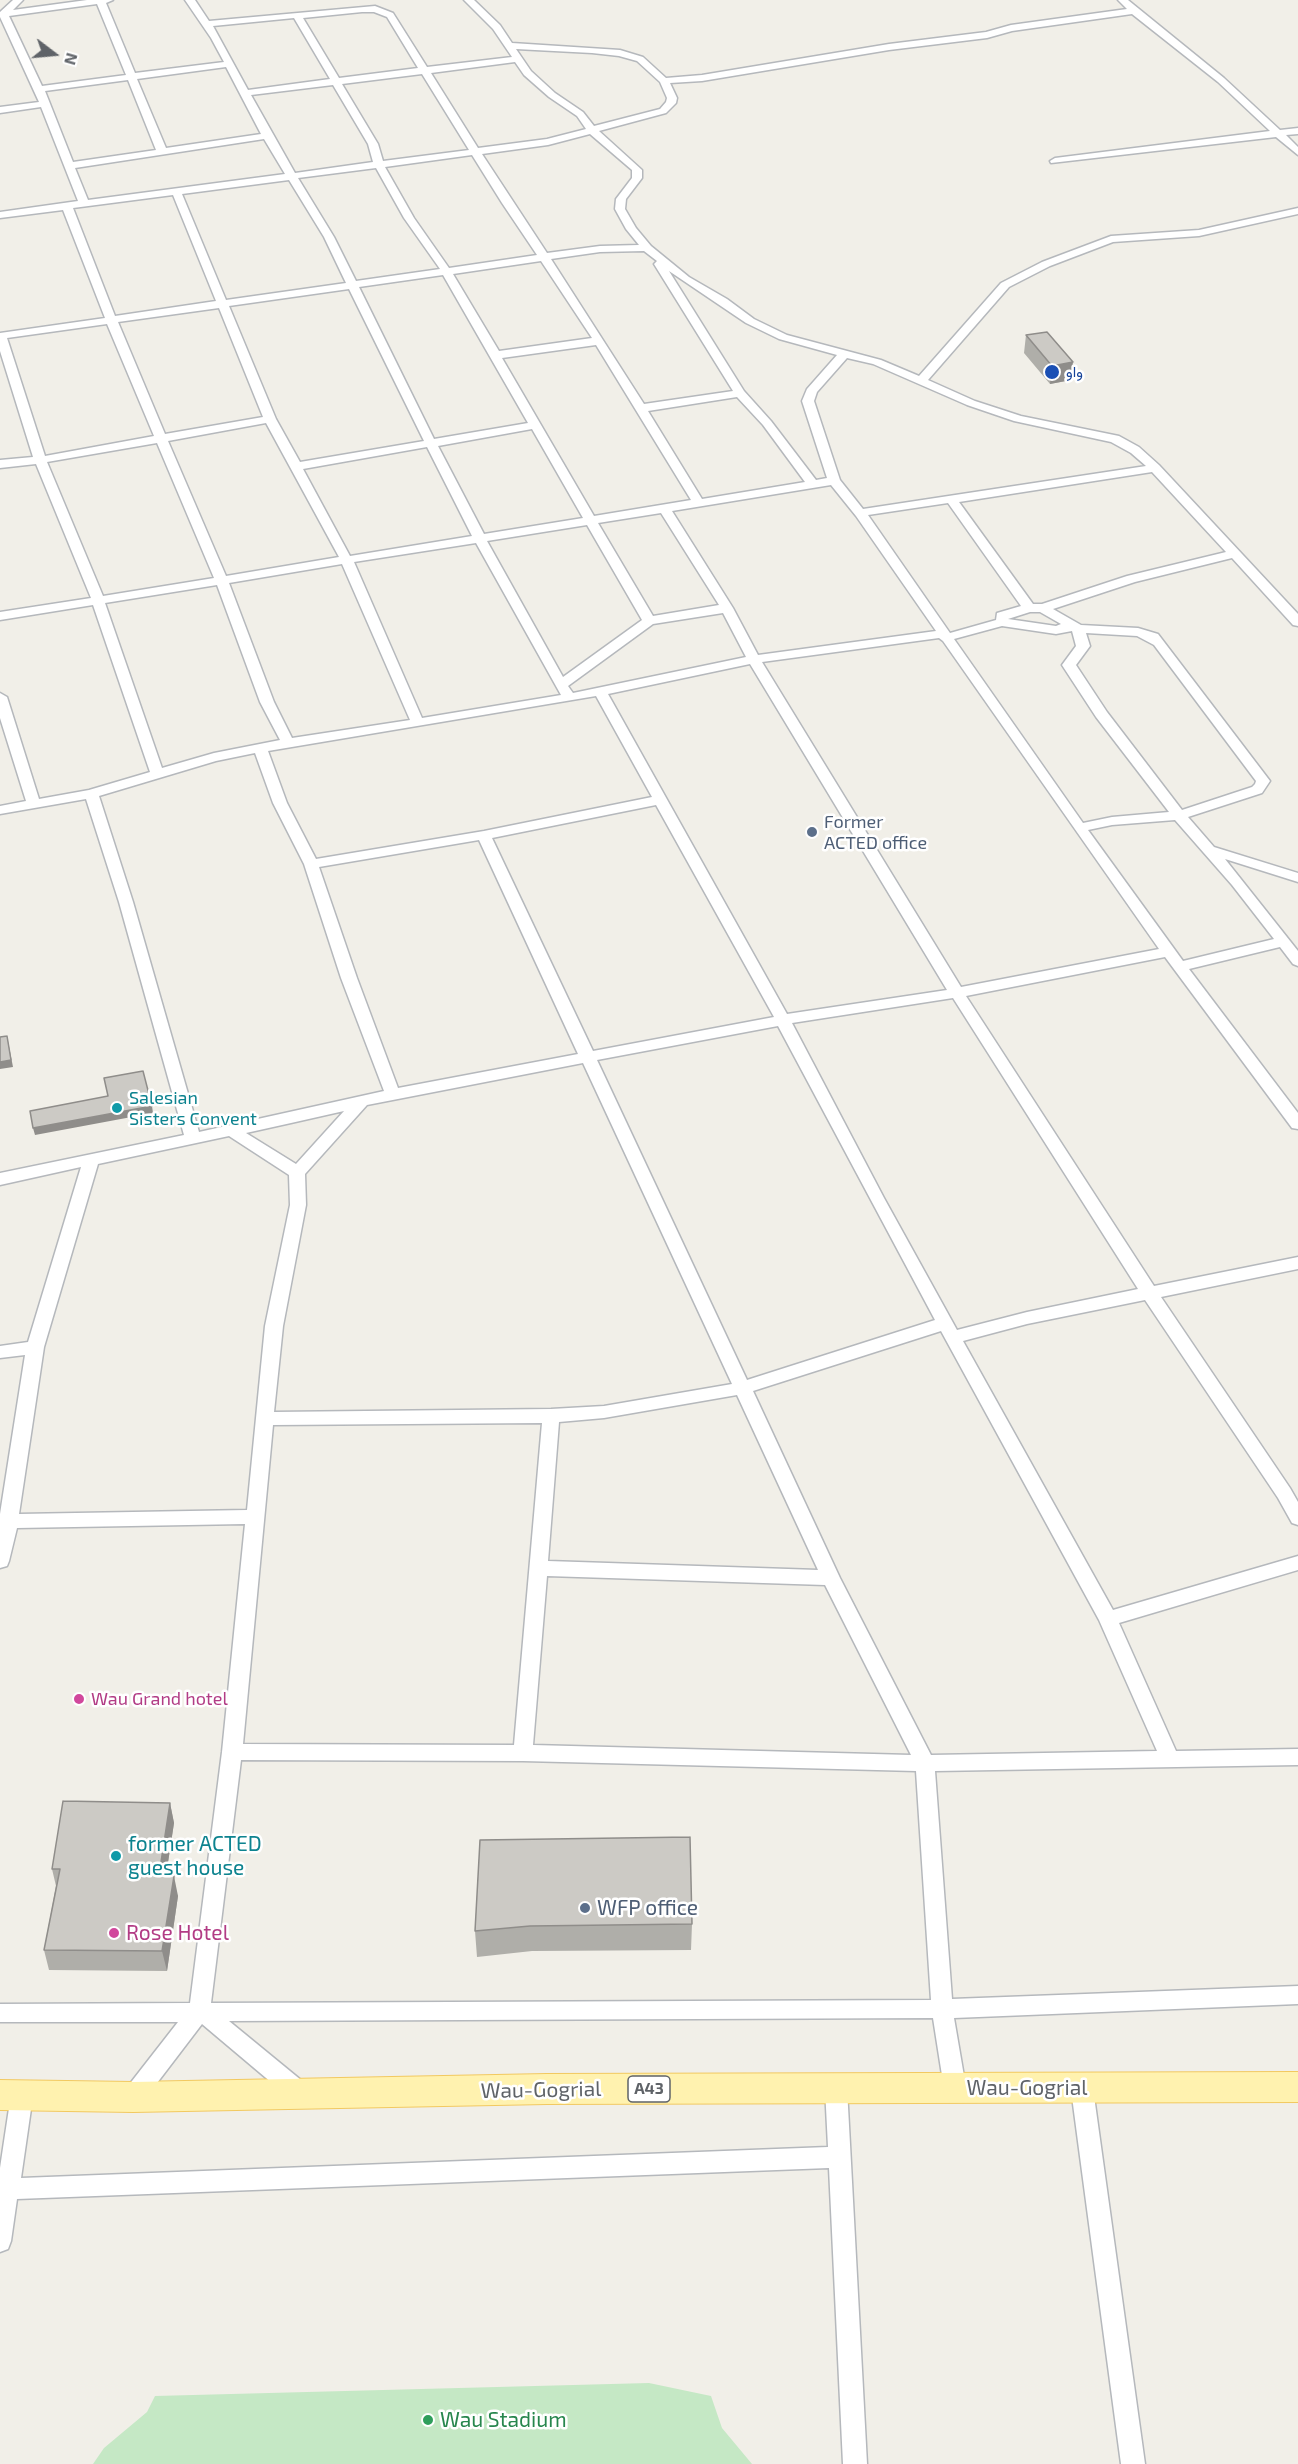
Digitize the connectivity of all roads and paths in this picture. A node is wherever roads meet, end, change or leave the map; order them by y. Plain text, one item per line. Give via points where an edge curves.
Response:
1 (18, 0) edge
2 (103, 0) edge
3 (190, 0) edge
4 (469, 0) edge
5 (1123, 0) edge
6 (1134, 11) junction
7 (2, 14) edge
8 (297, 16) junction
9 (207, 24) junction
10 (508, 46) junction
11 (517, 59) junction
12 (229, 64) junction
13 (426, 70) junction
14 (130, 76) junction
15 (664, 81) junction
16 (335, 82) junction
17 (39, 89) junction
18 (244, 93) junction
19 (44, 104) junction
20 (0, 110) edge
21 (592, 130) junction
22 (1298, 131) edge
23 (1280, 134) junction
24 (267, 136) junction
25 (162, 151) junction
26 (1298, 152) edge
27 (476, 153) junction
28 (1055, 161) dead end
29 (379, 165) junction
30 (68, 166) junction
31 (291, 176) junction
32 (176, 191) junction
33 (84, 203) junction
34 (67, 206) junction
35 (1298, 211) edge
36 (0, 215) edge
37 (651, 252) junction
38 (547, 258) junction
39 (447, 272) junction
40 (353, 286) junction
41 (222, 303) junction
42 (111, 320) junction
43 (0, 335) edge
44 (598, 341) junction
45 (845, 353) junction
46 (495, 355) junction
47 (922, 380) junction
48 (740, 393) junction
49 (642, 408) junction
50 (270, 418) junction
51 (536, 425) junction
52 (161, 437) junction
53 (430, 442) junction
54 (40, 460) junction
55 (0, 464) edge
56 (294, 467) junction
57 (1155, 468) junction
58 (834, 481) junction
59 (813, 484) junction
60 (952, 500) junction
61 (699, 503) junction
62 (665, 509) junction
63 (860, 513) junction
64 (591, 521) junction
65 (480, 539) junction
66 (1234, 554) junction
67 (347, 561) junction
68 (222, 581) junction
69 (98, 600) junction
70 (727, 608) junction
71 (1036, 608) junction
72 (0, 616) edge
73 (649, 621) junction
74 (1002, 622) junction
75 (1298, 622) edge
76 (1074, 627) junction
77 (944, 636) junction
78 (754, 659) junction
79 (561, 685) junction
80 (600, 691) junction
81 (0, 698) edge
82 (570, 698) junction
83 (3, 717) edge
84 (417, 722) junction
85 (288, 743) junction
86 (260, 748) junction
87 (157, 773) junction
88 (91, 794) junction
89 (659, 800) junction
90 (34, 805) junction
91 (0, 810) edge
92 (1180, 815) junction
93 (1079, 828) junction
94 (484, 835) junction
95 (1209, 849) junction
96 (311, 864) junction
97 (1298, 878) edge
98 (1282, 942) junction
99 (1168, 952) junction
100 (1298, 961) edge
101 (1180, 966) junction
102 (957, 993) junction
103 (783, 1020) junction
104 (590, 1058) junction
105 (393, 1094) junction
106 (361, 1102) junction
107 (1298, 1124) edge
108 (231, 1130) junction
109 (193, 1138) junction
110 (91, 1161) junction
111 (297, 1173) junction
112 (0, 1179) edge
113 (1298, 1263) edge
114 (1150, 1294) junction
115 (949, 1330) junction
116 (35, 1347) junction
117 (0, 1352) edge
118 (743, 1388) junction
119 (551, 1416) junction
120 (264, 1419) junction
121 (255, 1517) junction
122 (1298, 1518) edge
123 (4, 1521) edge
124 (0, 1561) edge
125 (1298, 1563) edge
126 (537, 1568) junction
127 (831, 1578) junction
128 (1108, 1619) junction
129 (232, 1752) junction
130 (523, 1753) junction
131 (1298, 1757) edge
132 (1170, 1759) junction
133 (924, 1763) junction
134 (1298, 1995) edge
135 (942, 2009) junction
136 (200, 2010) junction
137 (0, 2013) edge
138 (1298, 2087) edge
139 (836, 2088) junction
140 (954, 2088) junction
141 (1082, 2089) junction
142 (301, 2094) junction
143 (11, 2095) edge
144 (133, 2097) junction
145 (840, 2157) junction
146 (8, 2189) junction
147 (0, 2241) edge
148 (855, 2464) edge
149 (1133, 2464) edge

1 - 7 street
2 - 7 street
2 - 14 street
3 - 9 street
4 - 10 street via 497,27
5 - 6 street
6 - 15 street
6 - 23 street via 1221,80
7 - 17 street
8 - 9 street
8 - 13 street via 362,9 384,11
8 - 16 street
9 - 12 street
10 - 11 street
10 - 15 street via 620,53 640,59
11 - 13 street
11 - 21 street via 552,95 580,114
12 - 14 street
12 - 18 street
13 - 16 street
13 - 27 street
14 - 17 street
14 - 25 street
15 - 21 street via 672,98 663,111
16 - 18 street
16 - 29 street via 373,144
17 - 19 street
18 - 24 street
19 - 20 street
19 - 30 street
21 - 27 street via 548,142
21 - 37 street via 637,170 637,178 621,199 620,209
22 - 23 street
23 - 26 street
23 - 28 street
24 - 25 street
24 - 31 street
25 - 30 street
27 - 29 street
27 - 38 street
29 - 31 street
29 - 39 street via 409,218
30 - 33 street
31 - 32 street
31 - 40 street via 329,237
32 - 33 street
32 - 41 street
33 - 34 street
34 - 36 street
34 - 42 street
35 - 47 street via 1199,233 1111,239 1046,264 1005,285
37 - 38 street via 600,249
37 - 45 street via 750,321 783,337
37 - 48 street
38 - 39 street
38 - 44 street
39 - 40 street
39 - 46 street
40 - 41 street
40 - 53 street
41 - 42 street
41 - 50 street
42 - 43 street
42 - 52 street
43 - 54 street
44 - 46 street
44 - 49 street
45 - 47 street
45 - 58 street via 811,391 808,401
46 - 51 street
47 - 57 street via 1018,419 1115,439
48 - 49 street
48 - 59 street
49 - 61 street
50 - 52 street
50 - 56 street
51 - 53 street
51 - 64 street
52 - 54 street
52 - 68 street
53 - 56 street
53 - 65 street
54 - 55 street
54 - 69 street
56 - 67 street
57 - 60 street
57 - 66 street
58 - 59 street
58 - 63 street
59 - 61 street
60 - 63 street
60 - 71 street
61 - 62 street
62 - 64 street
62 - 70 street
63 - 77 street
64 - 65 street
64 - 73 street
65 - 67 street
65 - 79 street
66 - 71 street
66 - 75 street
67 - 68 street
67 - 84 street
68 - 69 street
68 - 85 street via 267,702
69 - 72 street
69 - 87 street
70 - 73 street
70 - 78 street
71 - 74 street via 1002,616
71 - 76 street
73 - 79 street
74 - 76 street via 1056,630
74 - 77 street
76 - 92 street via 1083,646 1069,665 1101,714
76 - 92 street via 1138,632 1159,642 1263,781 1257,790
77 - 78 street
77 - 93 street
78 - 80 street
78 - 102 street
79 - 82 street
80 - 82 street
80 - 89 street
81 - 83 street
82 - 84 street
83 - 90 street
84 - 85 street
85 - 86 street
86 - 87 street
86 - 96 street via 280,803
87 - 88 street
88 - 90 street
88 - 109 street
89 - 94 street
89 - 103 street
90 - 91 street
92 - 93 street
92 - 95 street
93 - 99 street
94 - 96 street
94 - 104 street
95 - 97 street
95 - 98 street
96 - 105 street
98 - 100 street
98 - 101 street
99 - 101 street
99 - 102 street
101 - 107 street
102 - 103 street
102 - 114 street
103 - 104 street
103 - 115 street
104 - 105 street
104 - 118 street
105 - 106 street
106 - 108 street
106 - 111 street
108 - 109 street
108 - 111 street
109 - 110 street
110 - 112 street
110 - 116 street
111 - 120 street via 298,1205 274,1326
113 - 114 street
114 - 115 street
114 - 122 street
115 - 118 street
115 - 128 street
116 - 117 street
116 - 123 street
118 - 119 street via 604,1412
118 - 127 street
119 - 120 street
119 - 126 street
120 - 121 street
121 - 123 street
121 - 129 street
123 - 124 street
125 - 128 street
126 - 127 street
126 - 130 street
127 - 133 street
128 - 132 street
129 - 130 street
129 - 136 street
130 - 133 street
131 - 132 street
132 - 133 street
133 - 135 street
134 - 135 street
135 - 136 street
135 - 140 street
136 - 137 street
136 - 142 street
136 - 144 street
138 - 141 main road, Wau-Gogrial / A43
139 - 140 main road, Wau-Gogrial / A43
139 - 142 main road, Wau-Gogrial / A43
139 - 145 street
140 - 141 main road, Wau-Gogrial / A43
141 - 149 street
142 - 144 main road, Wau-Gogrial / A43
143 - 144 main road, Wau-Gogrial / A43
143 - 146 street
145 - 146 street
145 - 148 street
146 - 147 street

